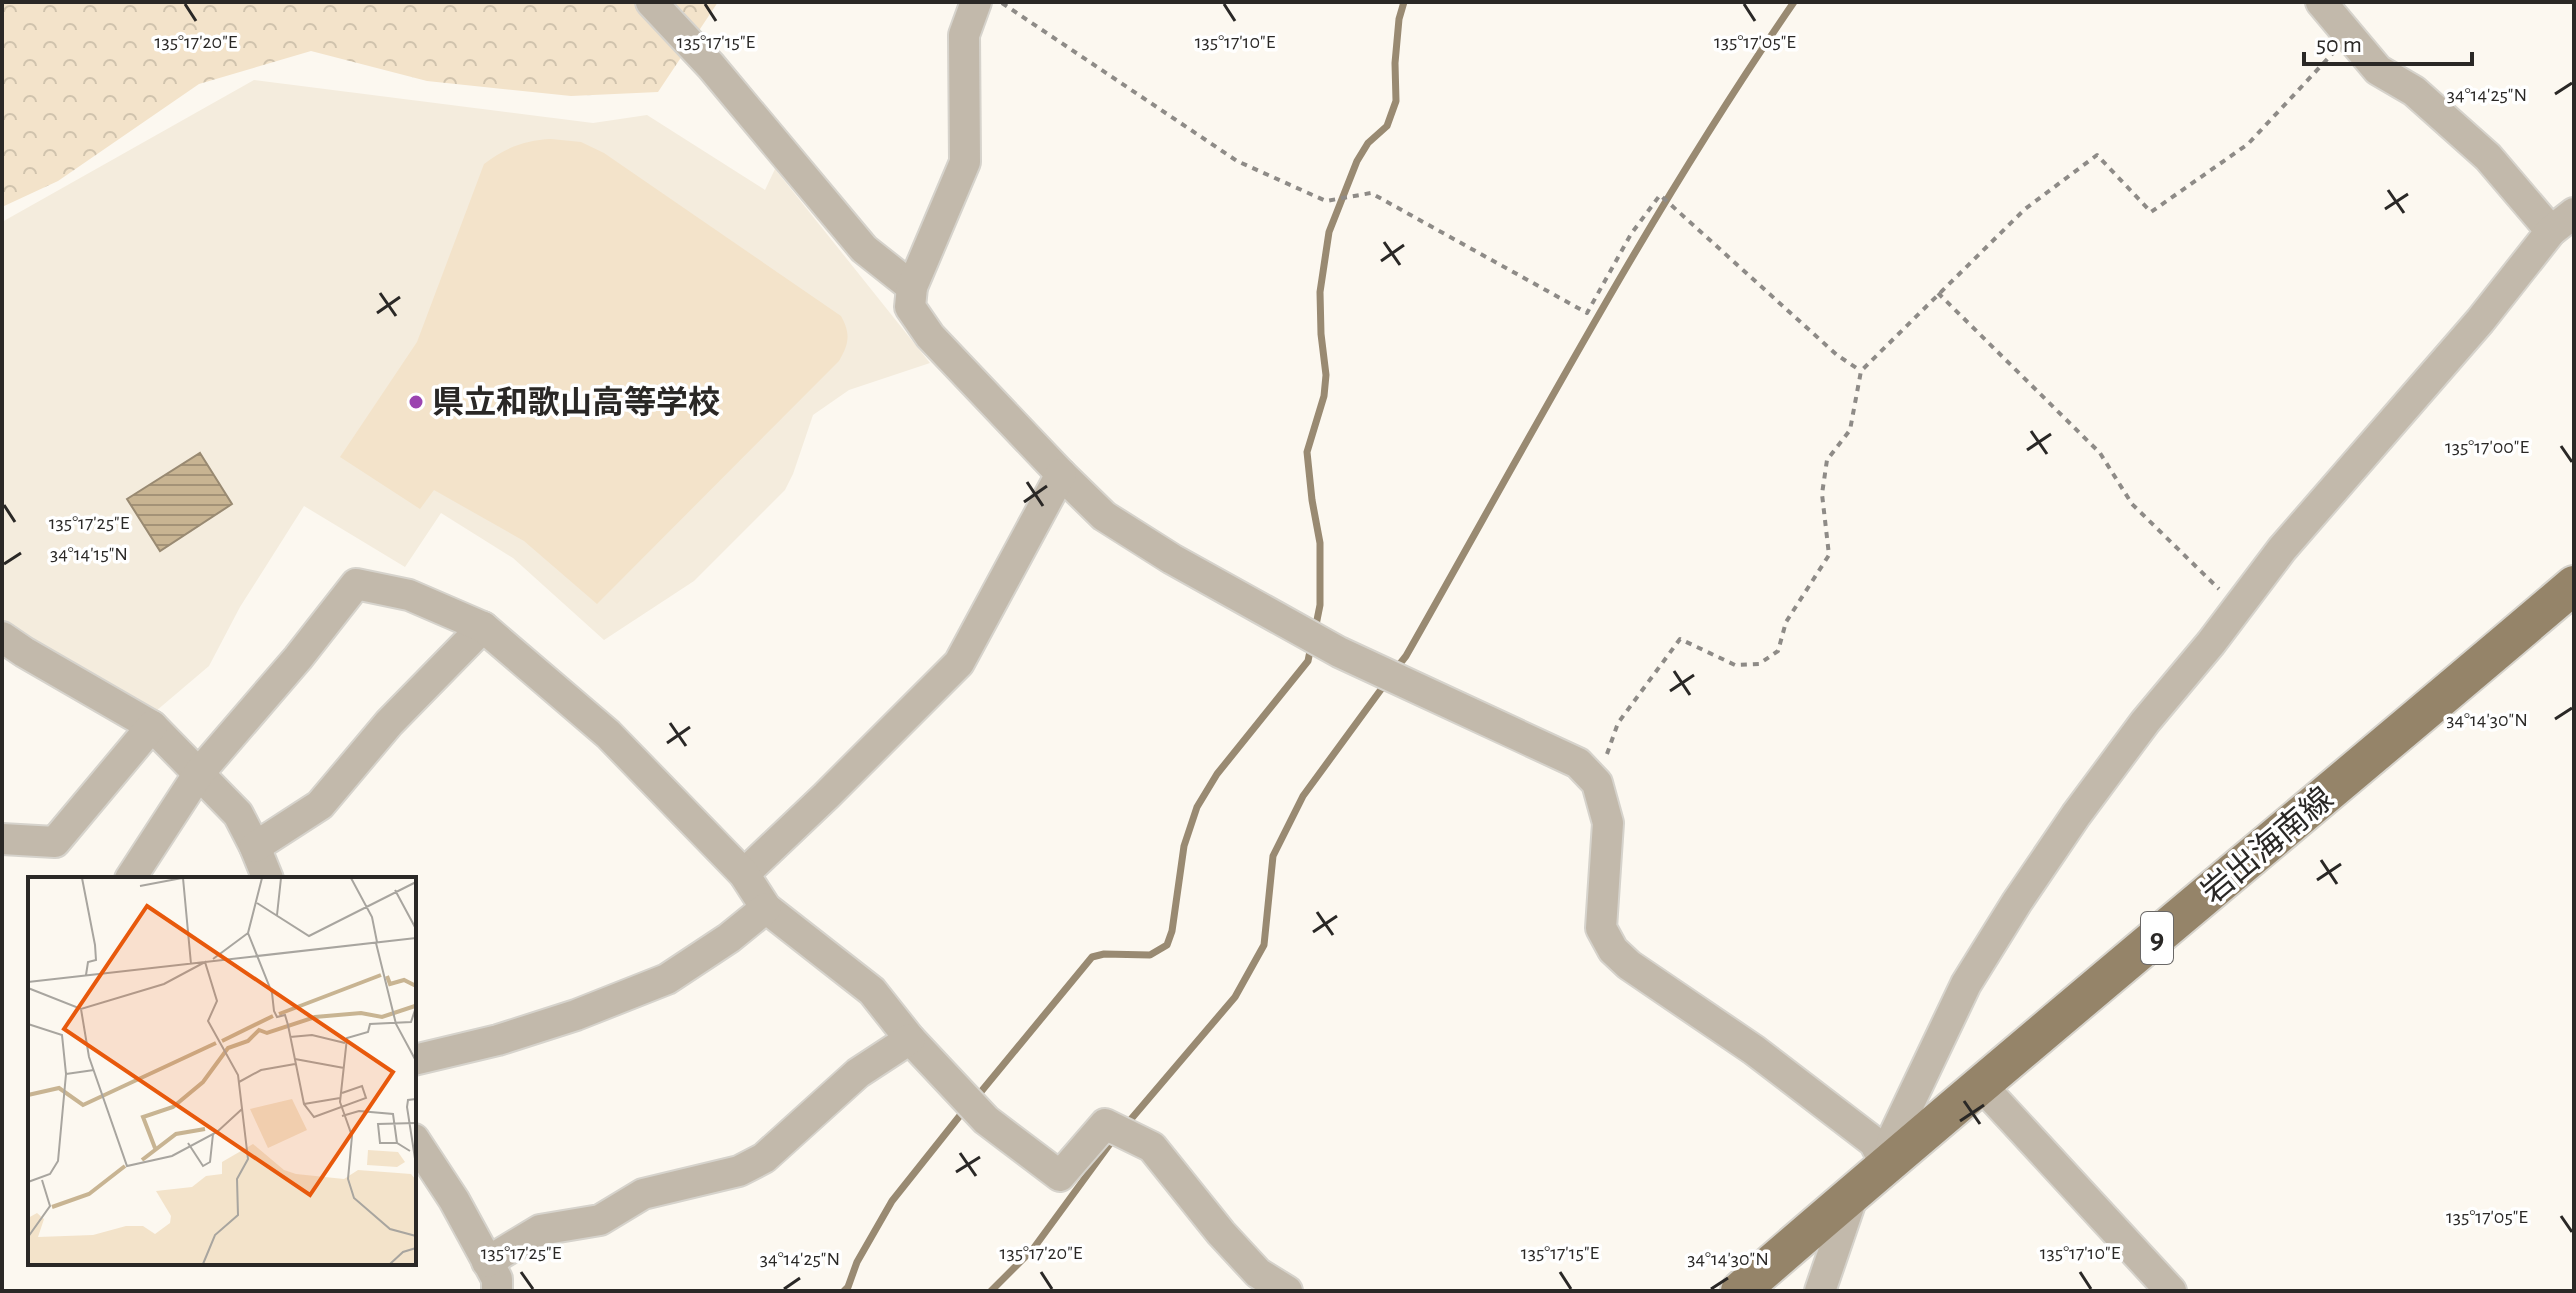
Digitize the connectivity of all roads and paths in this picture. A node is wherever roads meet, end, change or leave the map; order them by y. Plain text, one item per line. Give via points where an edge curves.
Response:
1 (651, 2) edge
2 (976, 2) edge
3 (1000, 2) edge
4 (2321, 2) edge
5 (2349, 36) junction
6 (2562, 222) edge
7 (912, 287) junction
8 (1938, 293) junction
9 (1861, 371) junction
10 (1061, 474) junction
11 (2574, 585) edge
12 (2237, 607) junction
13 (483, 627) junction
14 (2, 637) edge
15 (152, 726) junction
16 (199, 773) junction
17 (1597, 783) junction
18 (2, 839) edge
19 (255, 847) junction
20 (744, 874) junction
21 (131, 877) edge
22 (267, 877) edge
23 (766, 908) junction
24 (910, 1039) junction
25 (416, 1060) edge
26 (1981, 1085) junction
27 (416, 1142) edge
28 (1886, 1165) junction
29 (1854, 1192) junction
30 (487, 1262) junction
31 (497, 1291) edge
32 (1287, 1291) edge
33 (1740, 1291) edge
34 (1820, 1291) edge
35 (2171, 1291) edge

1 - 7 street via 864,249
2 - 7 street via 964,35 965,162
3 - 9 path via 1237,161 1326,201 1371,193 1587,313 1631,234 1660,195
4 - 5 street
5 - 6 street via 2378,70 2414,91
5 - 8 path via 2248,144 2151,212 2097,155 2025,209
6 - 12 street
7 - 10 street via 910,307 930,336
8 - 9 path
8 - 12 path via 2100,453 2132,504
9 - 17 path via 1850,430 1827,460 1822,494 1829,555 1786,622 1778,651 1759,664 1735,665 1680,639 1618,723
10 - 17 street via 1104,516 1172,559 1339,652 1578,763
10 - 20 street via 959,663
11 - 26 main road, 岩出海南線 / 9
12 - 28 street via 2145,722 2017,902 1966,984 1895,1133
13 - 16 street via 409,595 356,584
13 - 19 street via 389,723 320,805
13 - 20 street via 608,734
14 - 15 street
15 - 16 street
15 - 18 street via 55,842
16 - 19 street via 238,814
16 - 21 street
17 - 28 street via 1608,823 1601,928 1613,950 1874,1142
19 - 22 street
20 - 23 street
23 - 24 street via 872,991
23 - 25 street via 667,979 576,1015
24 - 30 street via 858,1073 764,1158 739,1171 643,1194 600,1220 540,1230
24 - 32 street via 986,1120 1060,1176 1105,1124 1152,1147 1258,1273
26 - 28 main road, 岩出海南線 / 9
26 - 35 street
27 - 30 street
28 - 29 main road, 岩出海南線 / 9
29 - 33 main road, 岩出海南線 / 9
29 - 34 street
30 - 31 street

